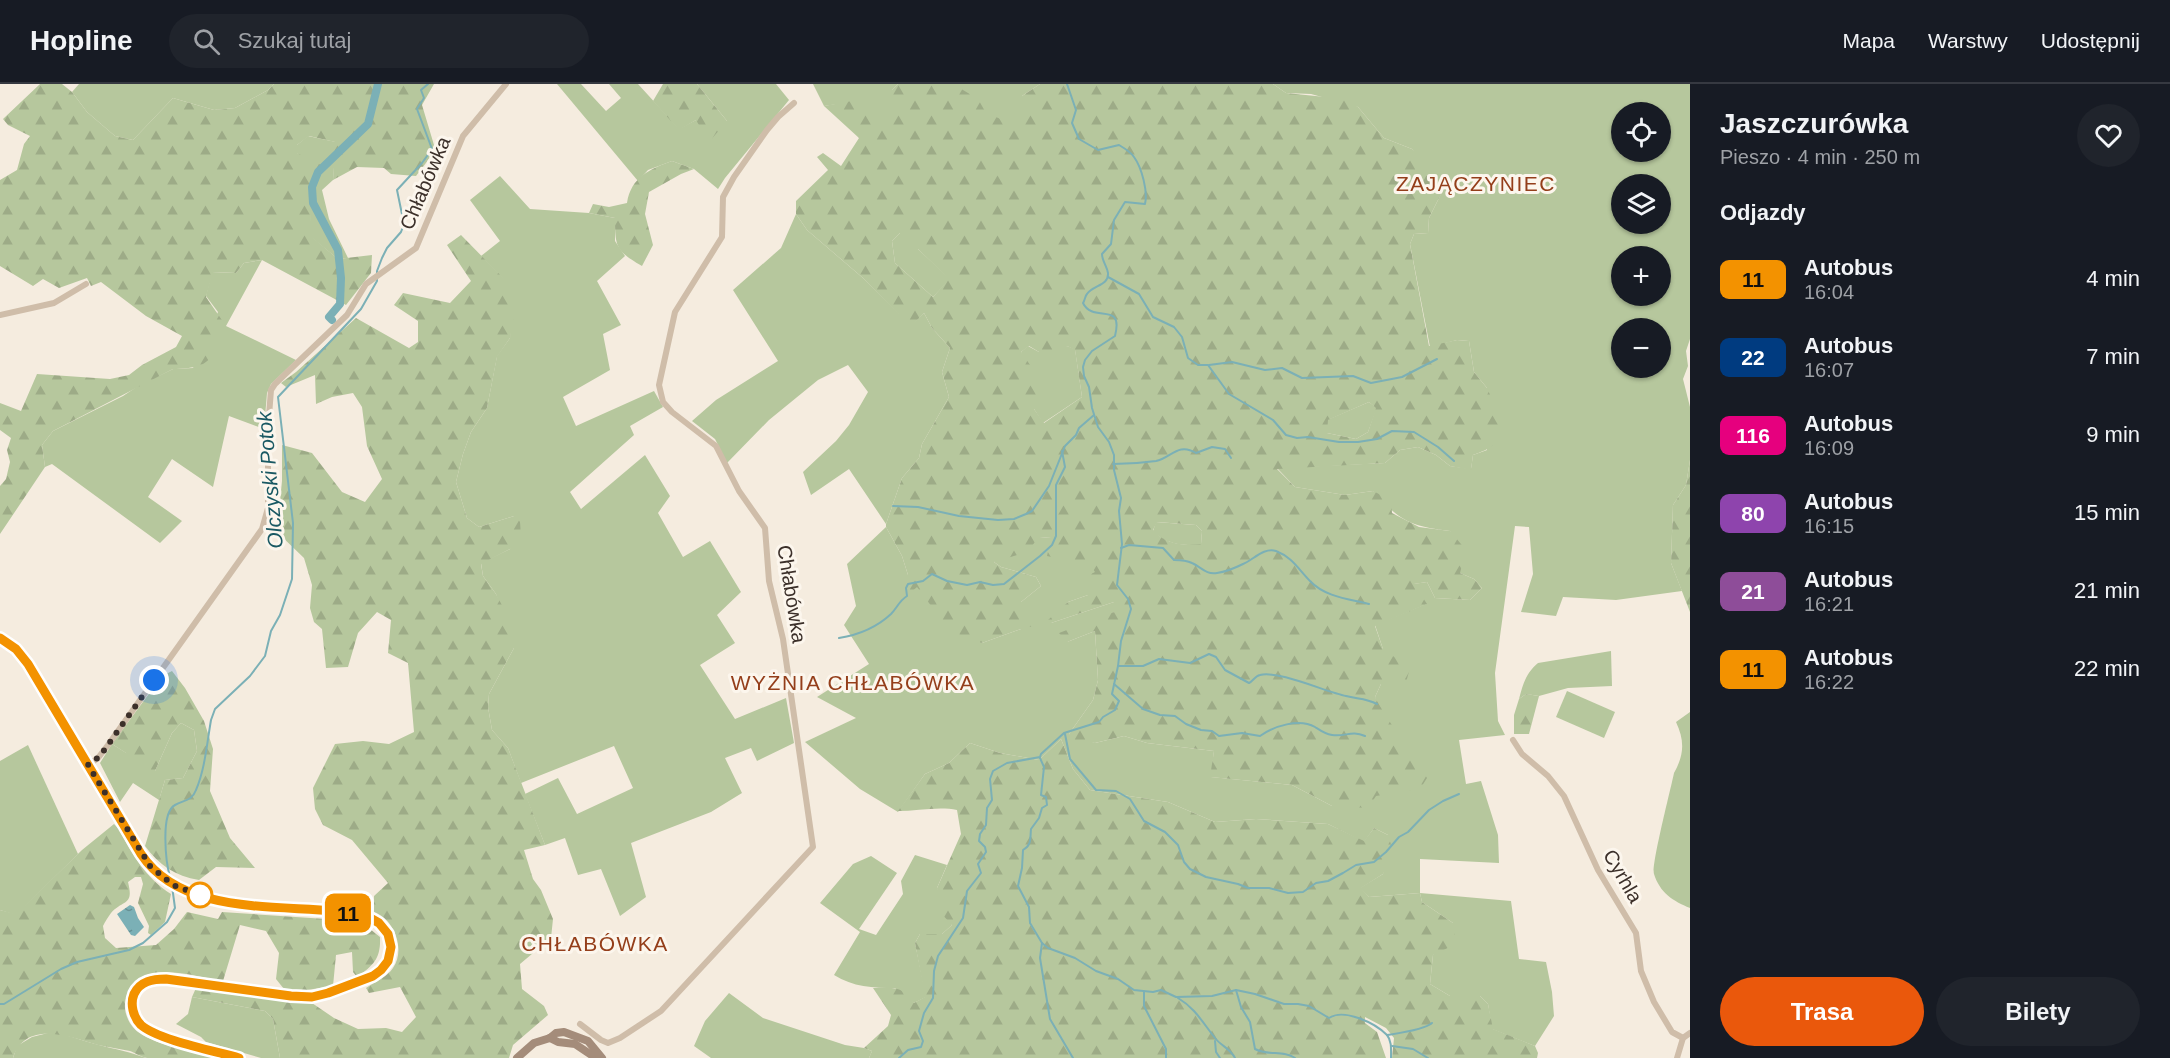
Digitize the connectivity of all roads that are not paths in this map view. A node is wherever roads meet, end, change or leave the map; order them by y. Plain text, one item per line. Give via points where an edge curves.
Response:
1 (506, 84) edge
2 (794, 103) dead end
3 (86, 285) dead end
4 (0, 315) edge
5 (0, 638) edge
6 (1513, 740) dead end
7 (88, 765) junction
8 (580, 1024) dead end
9 (1690, 1033) edge
10 (550, 1038) junction
11 (1683, 1038) junction
12 (239, 1058) edge
13 (518, 1058) edge
14 (596, 1058) edge
15 (602, 1058) edge
16 (1677, 1058) edge

1 - 7 street, Chłabówka via 463,136 416,248 366,284 347,315 271,390 268,508 262,530 108,745
2 - 8 street, Chłabówka via 767,130 723,197 723,237 675,312 659,385 663,402 672,412 716,446 765,528 769,581 783,639 813,847 655,1016 608,1043
3 - 4 street via 54,303
5 - 7 street via 28,664
6 - 11 street, Cyrhla via 1564,796 1598,870 1636,933 1641,971 1654,1002 1672,1032
7 - 12 street via 141,854 157,873 179,888 260,907 362,915 379,923 388,937 389,957 380,972 323,995 291,996 166,979 149,981 137,989 133,1010 144,1027
9 - 11 street
10 - 13 street via 534,1043
10 - 14 street via 575,1044
10 - 15 street via 559,1032 579,1036
11 - 16 street

